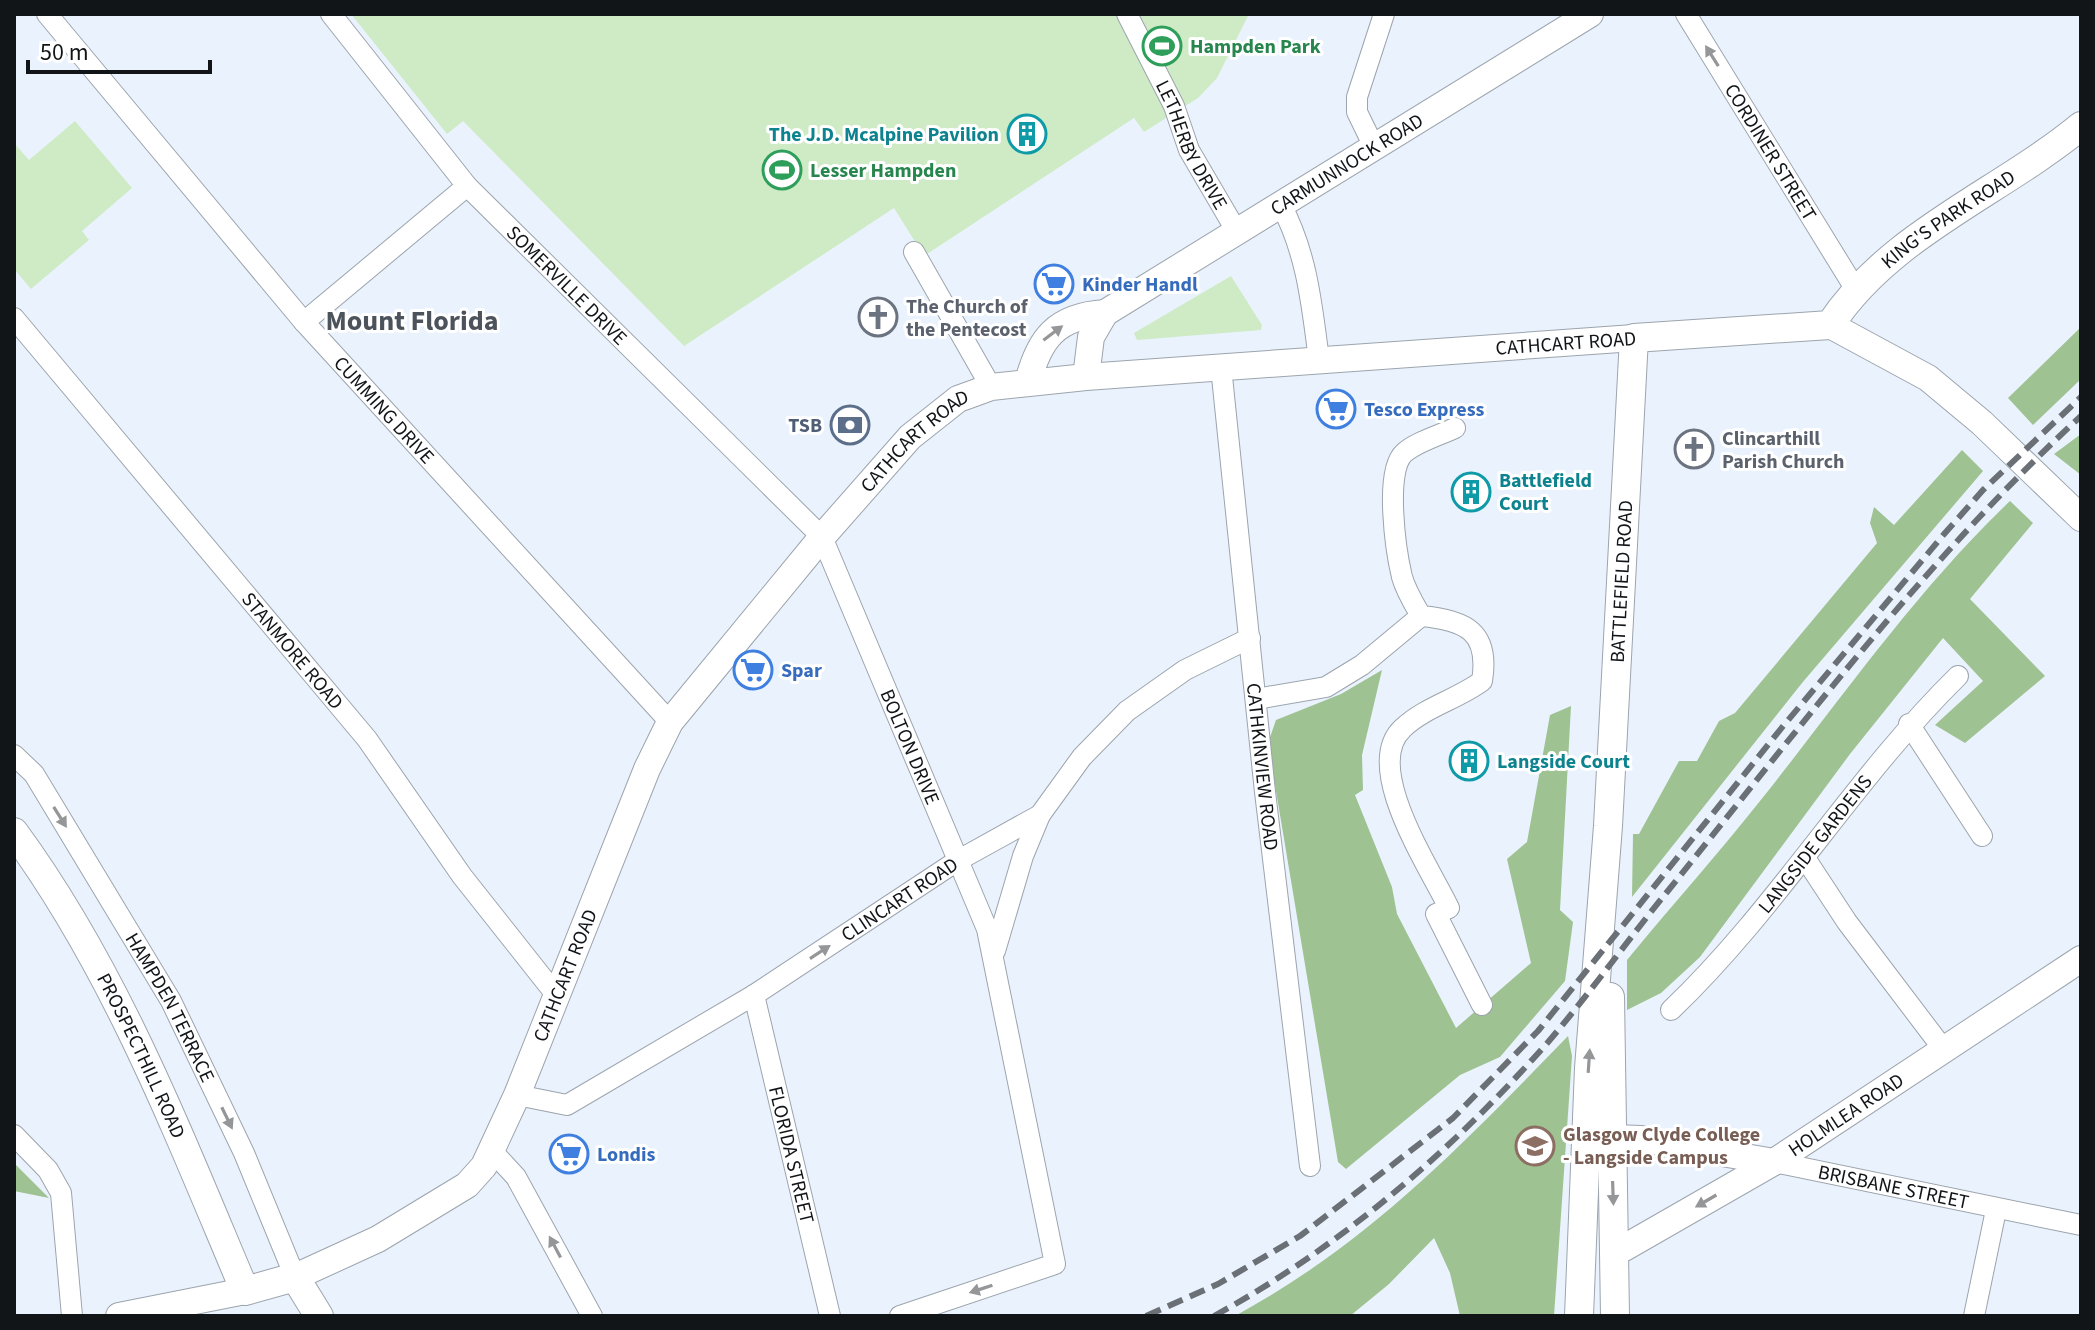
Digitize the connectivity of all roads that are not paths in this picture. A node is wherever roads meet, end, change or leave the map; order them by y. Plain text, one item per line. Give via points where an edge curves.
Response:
1 (47, 14) edge
2 (331, 14) edge
3 (1127, 14) edge
4 (1384, 14) edge
5 (1590, 14) edge
6 (1686, 14) edge
7 (2081, 126) edge
8 (1374, 147) junction
9 (467, 186) junction
10 (1281, 205) junction
11 (1237, 232) junction
12 (914, 252) dead end
13 (1856, 290) junction
14 (1105, 313) junction
15 (14, 318) edge
16 (304, 322) junction
17 (1830, 325) junction
18 (1634, 338) junction
19 (1319, 360) junction
20 (1221, 367) junction
21 (1086, 377) junction
22 (1028, 382) junction
23 (991, 387) junction
24 (1455, 428) dead end
25 (2081, 518) edge
26 (822, 537) junction
27 (1421, 616) junction
28 (1250, 638) junction
29 (1958, 676) dead end
30 (1256, 699) junction
31 (670, 722) junction
32 (1909, 724) junction
33 (14, 755) edge
34 (1040, 815) junction
35 (14, 832) edge
36 (1982, 836) dead end
37 (1805, 858) junction
38 (957, 861) junction
39 (993, 957) junction
40 (2081, 959) edge
41 (754, 995) junction
42 (557, 996) junction
43 (1482, 1005) dead end
44 (1671, 1010) dead end
45 (1944, 1050) junction
46 (517, 1095) junction
47 (14, 1135) edge
48 (1598, 1139) junction
49 (493, 1152) junction
50 (1774, 1162) junction
51 (1310, 1166) dead end
52 (1996, 1210) junction
53 (2081, 1225) edge
54 (1580, 1228) junction
55 (1615, 1249) junction
56 (295, 1277) junction
57 (245, 1291) junction
58 (72, 1316) edge
59 (119, 1316) edge
60 (319, 1316) edge
61 (592, 1316) edge
62 (830, 1316) edge
63 (900, 1316) edge
64 (1579, 1316) edge
65 (1615, 1316) edge
66 (1974, 1316) edge

1 - 16 street, CUMMING DRIVE
2 - 9 street, SOMERVILLE DRIVE
3 - 11 street, LETHERBY DRIVE via 1174,106 1189,150
4 - 8 street via 1357,97 1357,112
5 - 8 street, CARMUNNOCK ROAD
13 -> 6 street, CORDINER STREET
7 - 13 main road, KING'S PARK ROAD via 1897,251
8 - 10 street, CARMUNNOCK ROAD
9 - 16 street
9 - 26 street, SOMERVILLE DRIVE
10 - 11 street, CARMUNNOCK ROAD
10 - 19 street via 1303,259
11 - 14 street, CARMUNNOCK ROAD
12 - 23 street
13 - 17 main road, KING'S PARK ROAD
14 - 21 street via 1091,337
22 -> 14 street, CARMUNNOCK ROAD via 1041,342 1085,314
15 - 42 street, STANMORE ROAD via 367,739 462,876
16 - 31 street, CUMMING DRIVE
17 - 18 main road, CATHCART ROAD
17 - 25 street via 1928,378
18 - 19 street, CATHCART ROAD
18 - 48 main road, BATTLEFIELD ROAD via 1608,826
19 - 20 street, CATHCART ROAD
20 - 21 street, CATHCART ROAD
20 - 28 street, CATHKINVIEW ROAD
21 - 22 street, CATHCART ROAD
22 - 23 street, CATHCART ROAD
23 - 26 street, CATHCART ROAD via 958,399 910,437
24 - 27 street via 1404,453 1396,466 1393,511 1402,576
26 - 31 street, CATHCART ROAD
26 - 38 street, BOLTON DRIVE
27 - 30 street via 1326,687
27 - 43 street via 1466,626 1480,639 1486,660 1482,681 1402,728 1391,743 1388,766 1393,794 1449,908 1436,914
28 - 30 street, CATHKINVIEW ROAD
28 - 34 street, CLINCART ROAD via 1185,670 1127,711 1082,757
29 - 32 street, LANGSIDE GARDENS
30 - 51 street, CATHKINVIEW ROAD
31 - 42 street, CATHCART ROAD
32 - 36 street
32 - 37 street, LANGSIDE GARDENS
33 -> 56 street, HAMPDEN TERRACE via 34,774 171,1001 244,1153
34 - 38 street, CLINCART ROAD
34 - 39 street, BOLTON DRIVE
35 - 57 main road, PROSPECTHILL ROAD via 48,879 143,1051
37 - 44 street, LANGSIDE GARDENS via 1713,970
37 - 45 street
38 - 39 street, BOLTON DRIVE via 987,929
41 -> 38 street, CLINCART ROAD
39 -> 63 street, BOLTON DRIVE via 1055,1264
40 - 45 street, HOLMLEA ROAD
41 - 46 street, CLINCART ROAD via 567,1105
41 - 62 street, FLORIDA STREET
42 - 46 street, CATHCART ROAD
45 - 50 street, HOLMLEA ROAD
46 - 49 street, CATHCART ROAD
47 - 58 street via 48,1170 61,1193
48 - 50 street, BRISBANE STREET via 1641,1139
48 - 54 main road, BATTLEFIELD ROAD
48 -> 55 main road, BATTLEFIELD ROAD
49 - 56 street, CATHCART ROAD via 467,1185 378,1239
61 -> 49 street via 516,1177
50 - 52 street, BRISBANE STREET
50 -> 55 street, HOLMLEA ROAD
52 - 53 street, BRISBANE STREET
52 - 66 street
54 - 55 main road
54 - 64 main road, BATTLEFIELD ROAD
55 - 65 main road, BATTLEFIELD ROAD
56 - 57 main road, CATHCART ROAD
56 - 60 main road
57 - 59 street, CATHCART ROAD

